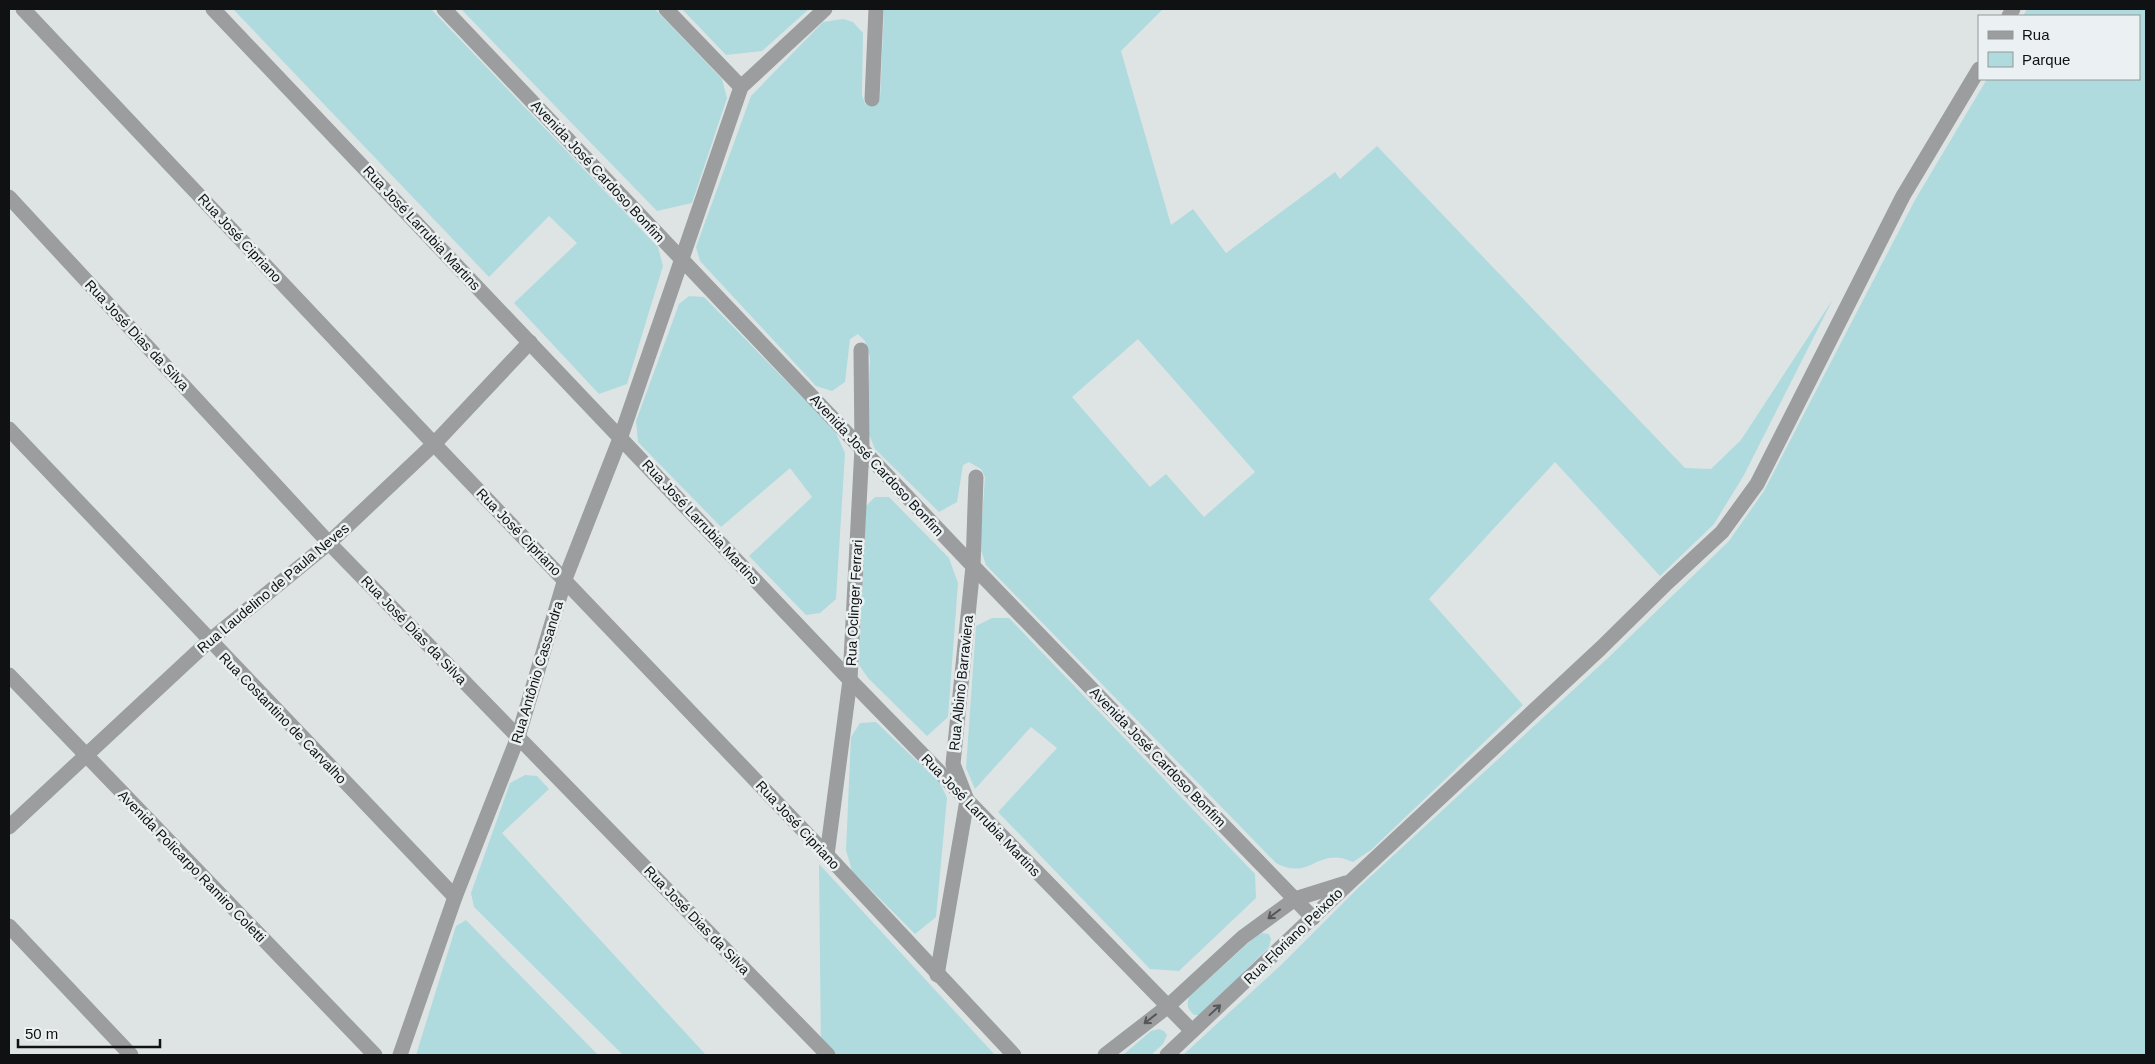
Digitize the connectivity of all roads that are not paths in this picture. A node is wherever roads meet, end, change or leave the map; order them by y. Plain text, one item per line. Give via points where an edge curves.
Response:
1 (23, 9) edge
2 (213, 9) edge
3 (444, 9) edge
4 (666, 9) edge
5 (825, 9) edge
6 (876, 9) edge
7 (1978, 70) edge
8 (741, 87) junction
9 (872, 99) dead end
10 (9, 197) edge
11 (681, 258) junction
12 (530, 342) junction
13 (860, 350) dead end
14 (9, 429) edge
15 (621, 436) junction
16 (434, 444) junction
17 (862, 447) junction
18 (976, 477) dead end
19 (330, 543) junction
20 (973, 566) junction
21 (565, 579) junction
22 (209, 641) junction
23 (9, 675) edge
24 (850, 680) junction
25 (518, 737) junction
26 (85, 755) junction
27 (967, 800) junction
28 (9, 826) edge
29 (827, 854) junction
30 (1350, 882) junction
31 (455, 897) junction
32 (1295, 899) junction
33 (1313, 918) junction
34 (9, 926) edge
35 (938, 975) junction
36 (1167, 1007) junction
37 (1192, 1031) junction
38 (131, 1055) edge
39 (375, 1055) edge
40 (400, 1055) edge
41 (828, 1055) edge
42 (1014, 1055) edge
43 (1105, 1055) edge
44 (1167, 1055) edge

1 - 16 street, Rua José Cipriano
2 - 12 street, Rua José Larrubia Martins
3 - 11 street, Avenida José Cardoso Bonfim
4 - 8 street
5 - 8 street
6 - 9 street
7 - 30 street via 1903,196 1756,484 1722,532
8 - 11 street, Rua Antônio Cassandra
10 - 19 street, Rua José Dias da Silva
11 - 15 street, Rua Antônio Cassandra
11 - 17 street, Avenida José Cardoso Bonfim
12 - 15 street, Rua José Larrubia Martins
12 - 16 street, Rua Laudelino de Paula Neves
13 - 17 street, Rua Oclinger Ferrari
14 - 22 street, Rua Costantino de Carvalho
15 - 21 street, Rua Antônio Cassandra
15 - 24 street, Rua José Larrubia Martins
16 - 19 street, Rua Laudelino de Paula Neves
16 - 21 street, Rua José Cipriano
17 - 20 street, Avenida José Cardoso Bonfim
17 - 24 street, Rua Oclinger Ferrari
18 - 20 street, Rua Albino Barraviera
19 - 22 street, Rua Laudelino de Paula Neves
19 - 25 street, Rua José Dias da Silva
20 - 27 street, Rua Albino Barraviera via 953,764
20 - 32 street, Avenida José Cardoso Bonfim
21 - 25 street, Rua Antônio Cassandra
21 - 29 street, Rua José Cipriano
22 - 26 street, Rua Laudelino de Paula Neves
22 - 31 street, Rua Costantino de Carvalho
23 - 26 street, Avenida Policarpo Ramiro Coletti
24 - 27 street, Rua José Larrubia Martins
24 - 29 street, Rua Oclinger Ferrari
25 - 31 street, Rua Antônio Cassandra
25 - 41 street, Rua José Dias da Silva
26 - 28 street, Rua Laudelino de Paula Neves
26 - 39 street, Avenida Policarpo Ramiro Coletti
27 - 35 street
27 - 36 street, Rua José Larrubia Martins
29 - 35 street, Rua José Cipriano
30 - 32 street, Rua Floriano Peixoto
30 - 33 street, Rua Floriano Peixoto
31 - 40 street, Rua Antônio Cassandra
32 - 33 street, Avenida José Cardoso Bonfim
32 -> 36 street, Rua Floriano Peixoto via 1243,937
37 -> 33 street, Rua Floriano Peixoto
34 - 38 street
35 - 42 street, Rua José Cipriano
36 - 37 street, Rua José Larrubia Martins
36 -> 43 street, Rua Floriano Peixoto
37 - 44 street, Rua Floriano Peixoto

